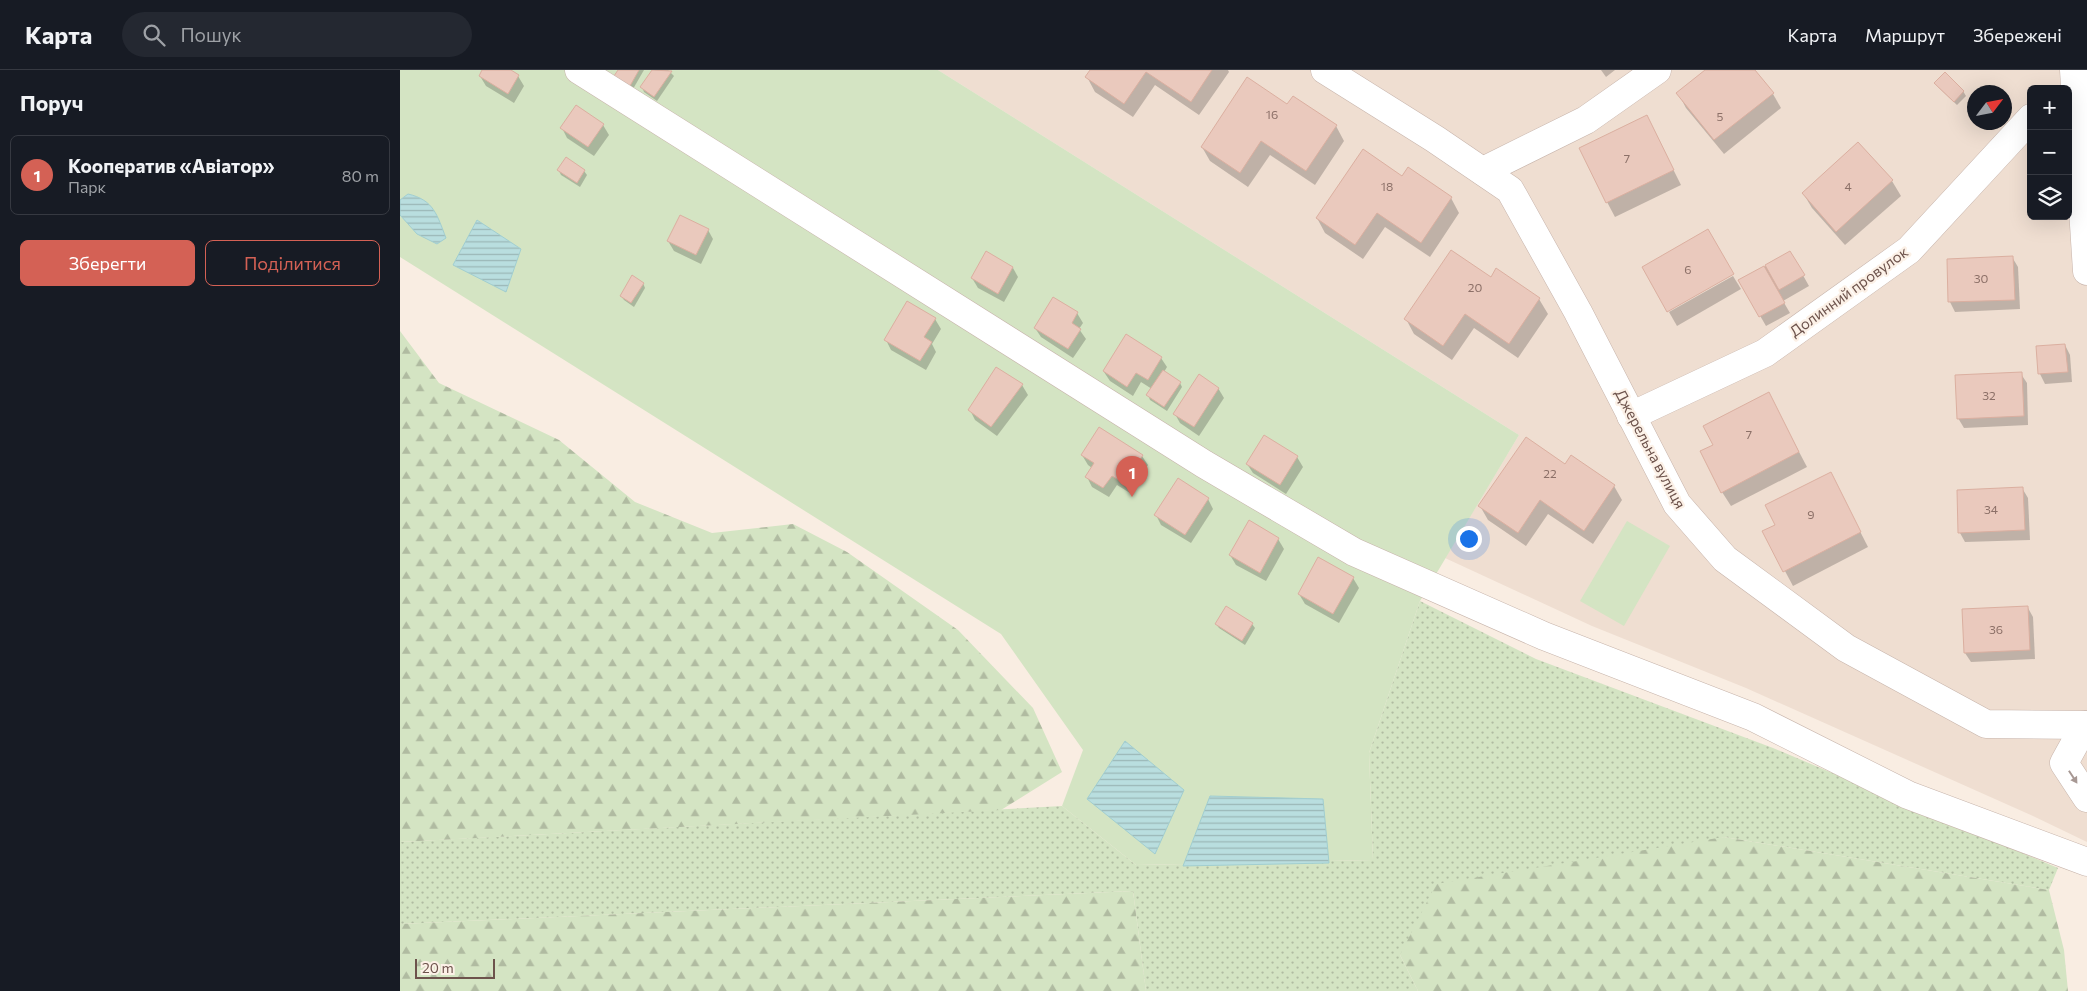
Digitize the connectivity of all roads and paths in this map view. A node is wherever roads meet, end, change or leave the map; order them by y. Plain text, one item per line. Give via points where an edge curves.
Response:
1 (579, 70) edge
2 (1325, 70) edge
3 (1657, 70) edge
4 (2074, 70) edge
5 (2061, 85) edge
6 (2027, 122) edge
7 (1483, 172) junction
8 (2087, 271) edge
9 (1631, 416) junction
10 (2086, 725) edge
11 (2087, 798) edge
12 (2087, 862) edge

1 - 12 street via 1204,464 1354,552 1544,636 1753,717 1908,794
2 - 7 street, Джерельна вулиця
3 - 7 street via 1586,120
4 - 5 street
4 - 8 street
6 - 9 street, Долинний провулок via 1909,250 1765,353
7 - 9 street, Джерельна вулиця via 1510,190
9 - 10 street, Джерельна вулиця via 1677,504 1725,559 1846,648 1986,724
10 -> 11 street via 2064,763

